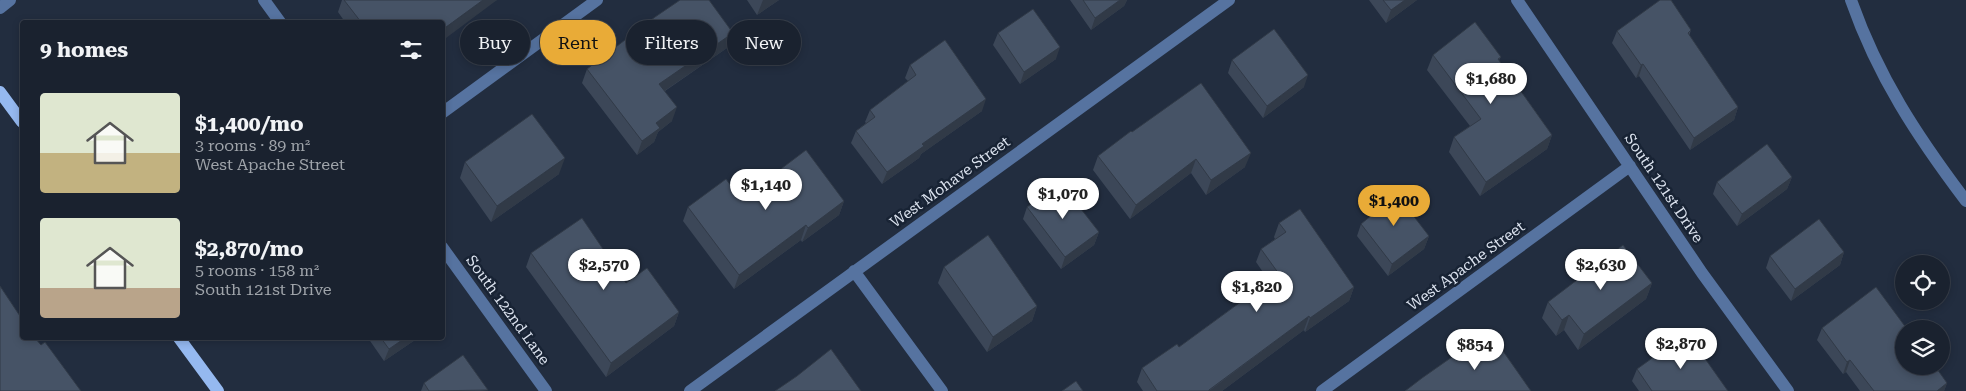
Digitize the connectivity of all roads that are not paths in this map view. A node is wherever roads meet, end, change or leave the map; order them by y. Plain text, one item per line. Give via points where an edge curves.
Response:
1 (10, 0) edge
2 (264, 0) edge
3 (597, 0) edge
4 (1517, 0) edge
5 (1851, 0) edge
6 (1225, 1) edge
7 (0, 8) edge
8 (279, 20) edge
9 (0, 92) edge
10 (445, 110) edge
11 (20, 119) edge
12 (1630, 166) junction
13 (1966, 201) edge
14 (445, 251) edge
15 (854, 272) junction
16 (180, 340) edge
17 (218, 391) edge
18 (546, 391) edge
19 (690, 391) edge
20 (942, 391) edge
21 (1322, 391) edge
22 (1788, 391) edge

1 - 7 street
2 - 8 street
3 - 10 street
4 - 12 street, South 121st Drive
5 - 13 street via 1876,60 1906,118
6 - 15 street, West Mohave Street
9 - 11 main road
12 - 21 street, West Apache Street
12 - 22 street, South 121st Drive via 1702,273
14 - 18 street, South 122nd Lane
15 - 19 street, West Mohave Street
15 - 20 street
16 - 17 main road

